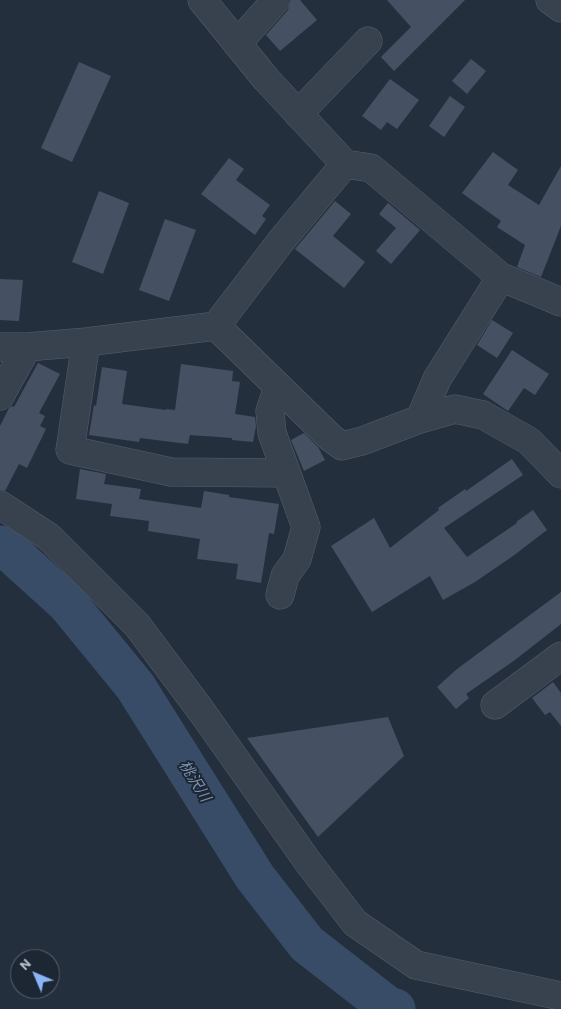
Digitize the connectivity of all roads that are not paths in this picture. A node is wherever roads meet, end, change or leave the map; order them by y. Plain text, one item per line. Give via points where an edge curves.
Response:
1 (202, 0) edge
2 (276, 0) edge
3 (550, 0) edge
4 (561, 8) edge
5 (368, 41) dead end
6 (237, 44) junction
7 (298, 114) junction
8 (345, 164) junction
9 (501, 277) junction
10 (561, 302) edge
11 (216, 326) junction
12 (86, 342) junction
13 (0, 347) edge
14 (27, 347) junction
15 (278, 387) junction
16 (0, 396) edge
17 (420, 419) junction
18 (286, 473) junction
19 (561, 474) edge
20 (0, 506) edge
21 (280, 595) dead end
22 (561, 656) edge
23 (495, 705) dead end
24 (561, 996) edge

1 - 6 street
2 - 6 street
3 - 4 street
5 - 7 street
6 - 7 street
7 - 8 street
8 - 9 street via 371,168
8 - 11 street
9 - 10 street
9 - 17 street via 437,379
11 - 12 street
11 - 15 street
12 - 14 street
12 - 18 street via 70,450 171,472
13 - 14 street
14 - 16 street
15 - 17 street via 342,446
15 - 18 street via 270,411 272,433
17 - 19 street via 455,409 483,415 529,440
18 - 21 street via 306,527 297,559 285,576
20 - 24 street via 49,536 137,625 355,923 416,965
22 - 23 street

